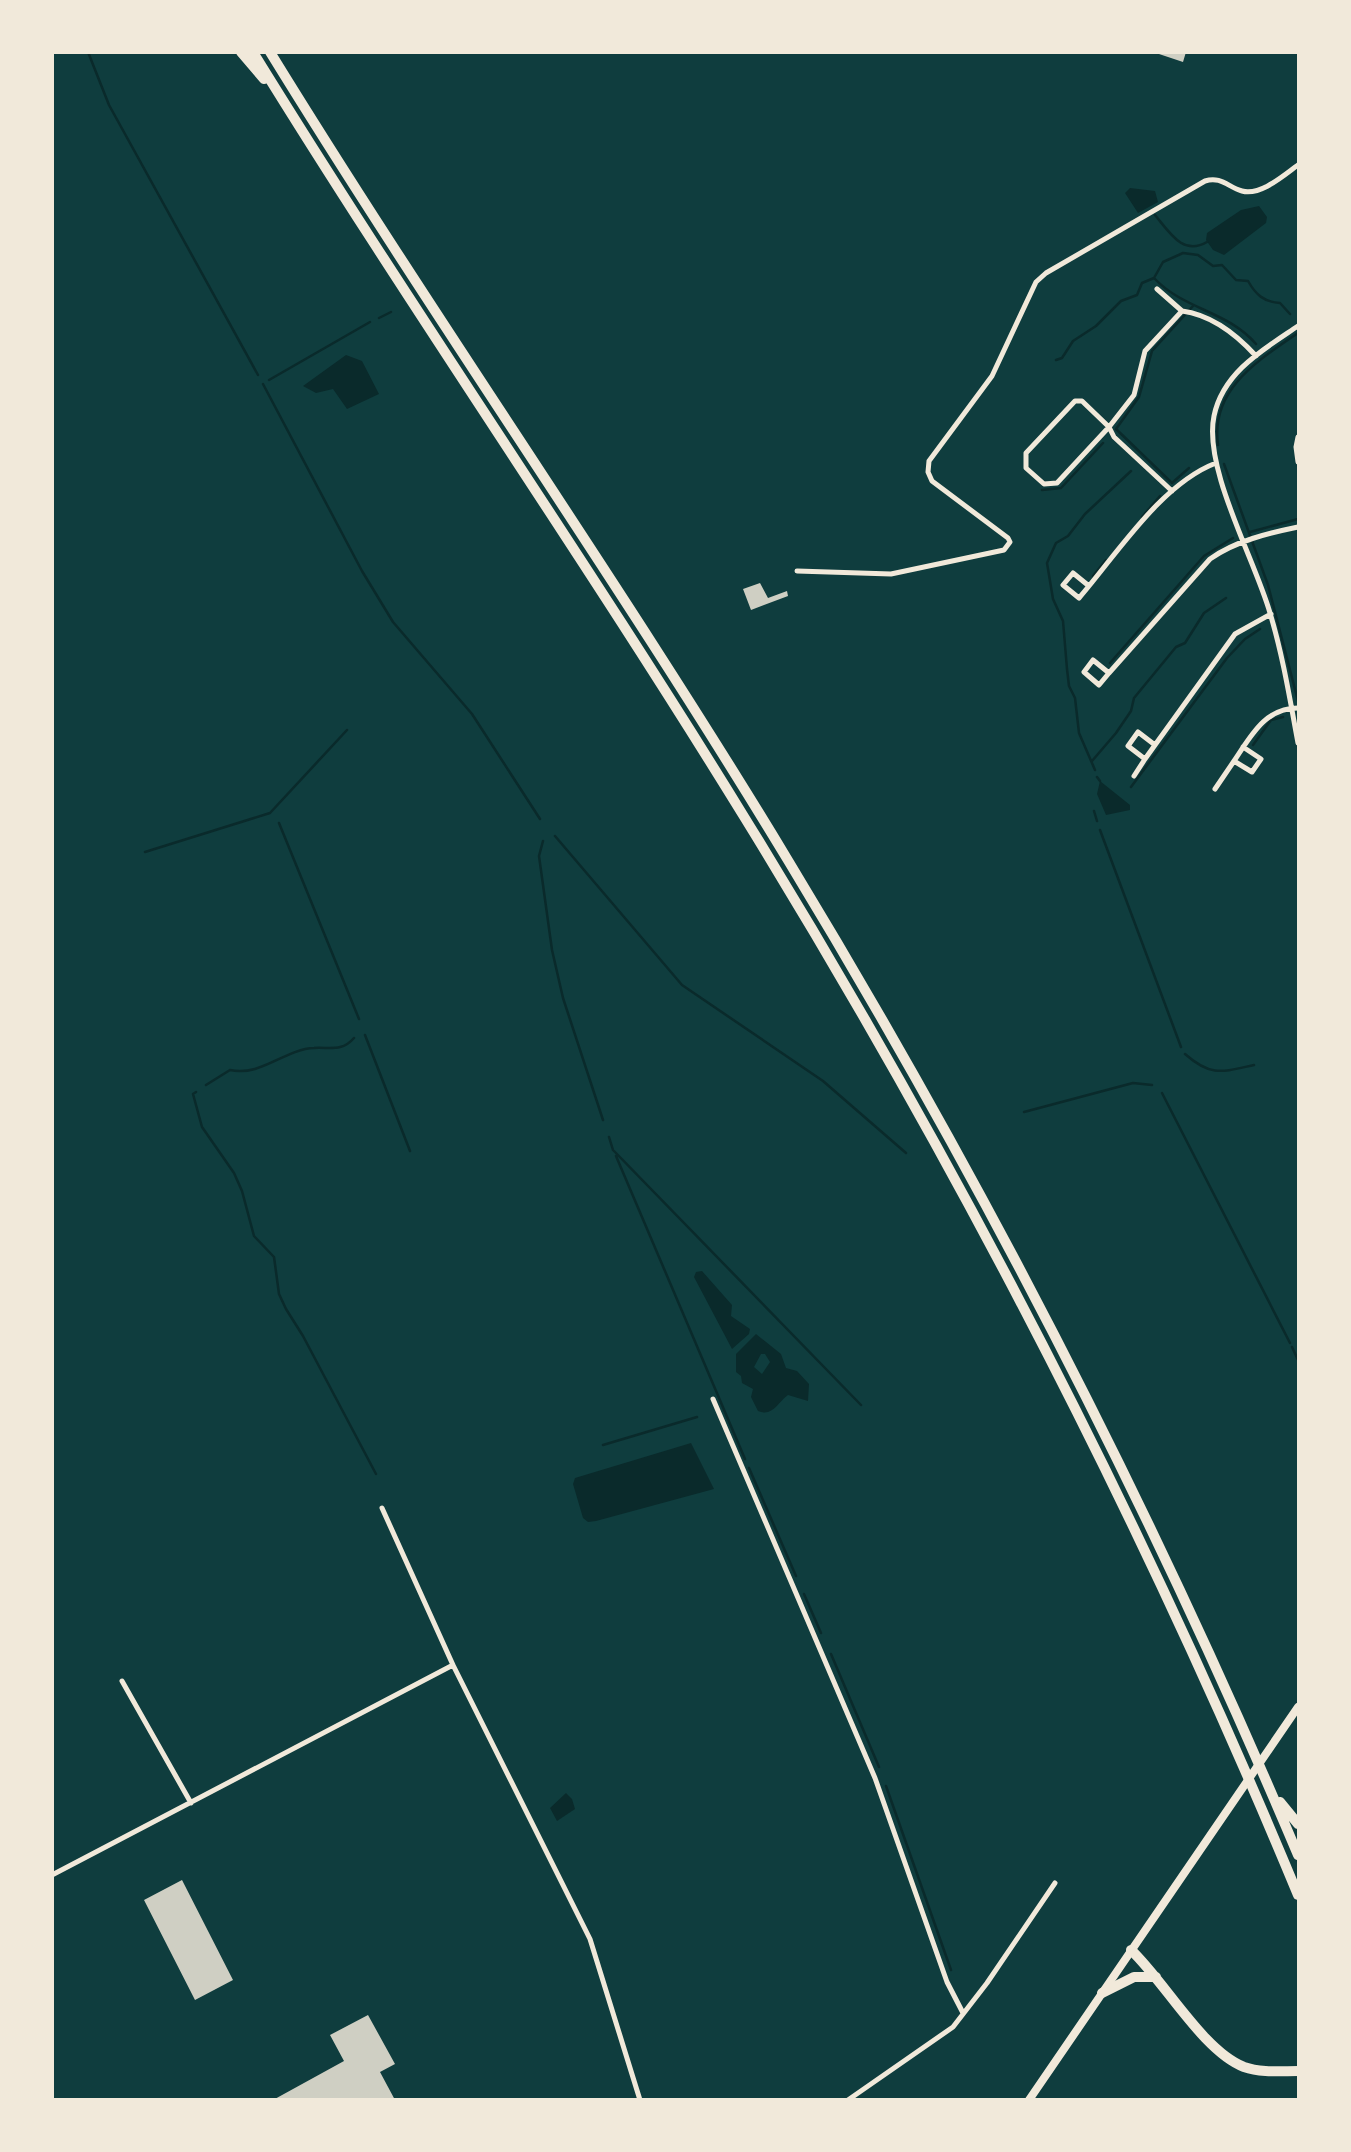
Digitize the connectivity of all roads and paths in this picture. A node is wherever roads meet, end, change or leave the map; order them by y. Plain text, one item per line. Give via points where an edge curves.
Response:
1 (242, 52) edge
2 (253, 52) edge
3 (270, 52) edge
4 (284, 103) junction
5 (1298, 165) edge
6 (1157, 289) dead end
7 (1182, 311) junction
8 (1298, 326) edge
9 (1256, 356) junction
10 (1109, 427) junction
11 (1298, 437) edge
12 (1298, 462) edge
13 (1216, 463) junction
14 (1172, 491) junction
15 (1298, 527) edge
16 (1245, 542) junction
17 (797, 571) dead end
18 (1089, 586) junction
19 (1270, 614) junction
20 (1109, 673) junction
21 (1295, 708) edge
22 (1298, 743) edge
23 (1155, 745) junction
24 (1244, 747) junction
25 (1145, 759) junction
26 (1234, 761) junction
27 (1134, 776) dead end
28 (1214, 789) dead end
29 (713, 1399) dead end
30 (382, 1508) dead end
31 (453, 1665) junction
32 (122, 1681) dead end
33 (1298, 1707) edge
34 (1270, 1789) junction
35 (191, 1803) junction
36 (1298, 1824) edge
37 (1298, 1855) edge
38 (52, 1875) edge
39 (1055, 1883) dead end
40 (1298, 1895) edge
41 (1131, 1950) junction
42 (1156, 1977) junction
43 (1102, 1993) junction
44 (963, 2013) junction
45 (1298, 2063) edge
46 (1276, 2071) junction
47 (1298, 2071) edge
48 (640, 2099) edge
49 (848, 2099) edge
50 (1029, 2099) edge

1 - 4 highway
2 - 4 highway
3 - 34 highway via 412,279 699,717 881,1017 1045,1317 1155,1537
4 - 40 highway via 704,752 870,1027 1045,1349 1142,1544 1261,1803
5 - 17 street via 1250,192 1216,179 1205,181 1036,282 992,376 929,461 932,481 997,527 1009,538 1008,547 891,574
6 - 7 street
7 - 9 street via 1215,322
7 - 10 street via 1145,351 1134,395
8 - 9 street
9 - 13 street via 1231,378 1218,403 1212,432
10 - 10 street via 1057,483 1044,484 1026,468 1026,453 1075,401 1082,401
10 - 14 street
11 - 12 street
13 - 14 street
13 - 16 street
14 - 18 street
15 - 16 street
16 - 19 street
16 - 20 street via 1210,559
18 - 18 street via 1073,573 1063,585 1079,598
19 - 21 street
19 - 23 street via 1235,634
20 - 20 street via 1093,660 1084,672 1099,685
21 - 22 street
21 - 24 street via 1263,719
23 - 25 street
23 - 25 street via 1138,732 1128,746
24 - 26 street
24 - 26 street via 1261,759 1252,772
25 - 27 street
26 - 28 street
29 - 44 street via 875,1778 947,1982
30 - 31 street
31 - 35 street
31 - 48 street via 593,1947
32 - 35 street
33 - 41 main road
34 - 36 highway
34 - 37 highway
35 - 38 street
39 - 44 street
41 - 42 highway
41 - 43 main road
42 - 43 highway via 1134,1977
42 - 46 highway via 1221,2053 1245,2067
43 - 50 main road
44 - 49 street via 953,2026
45 - 46 highway
46 - 47 highway

